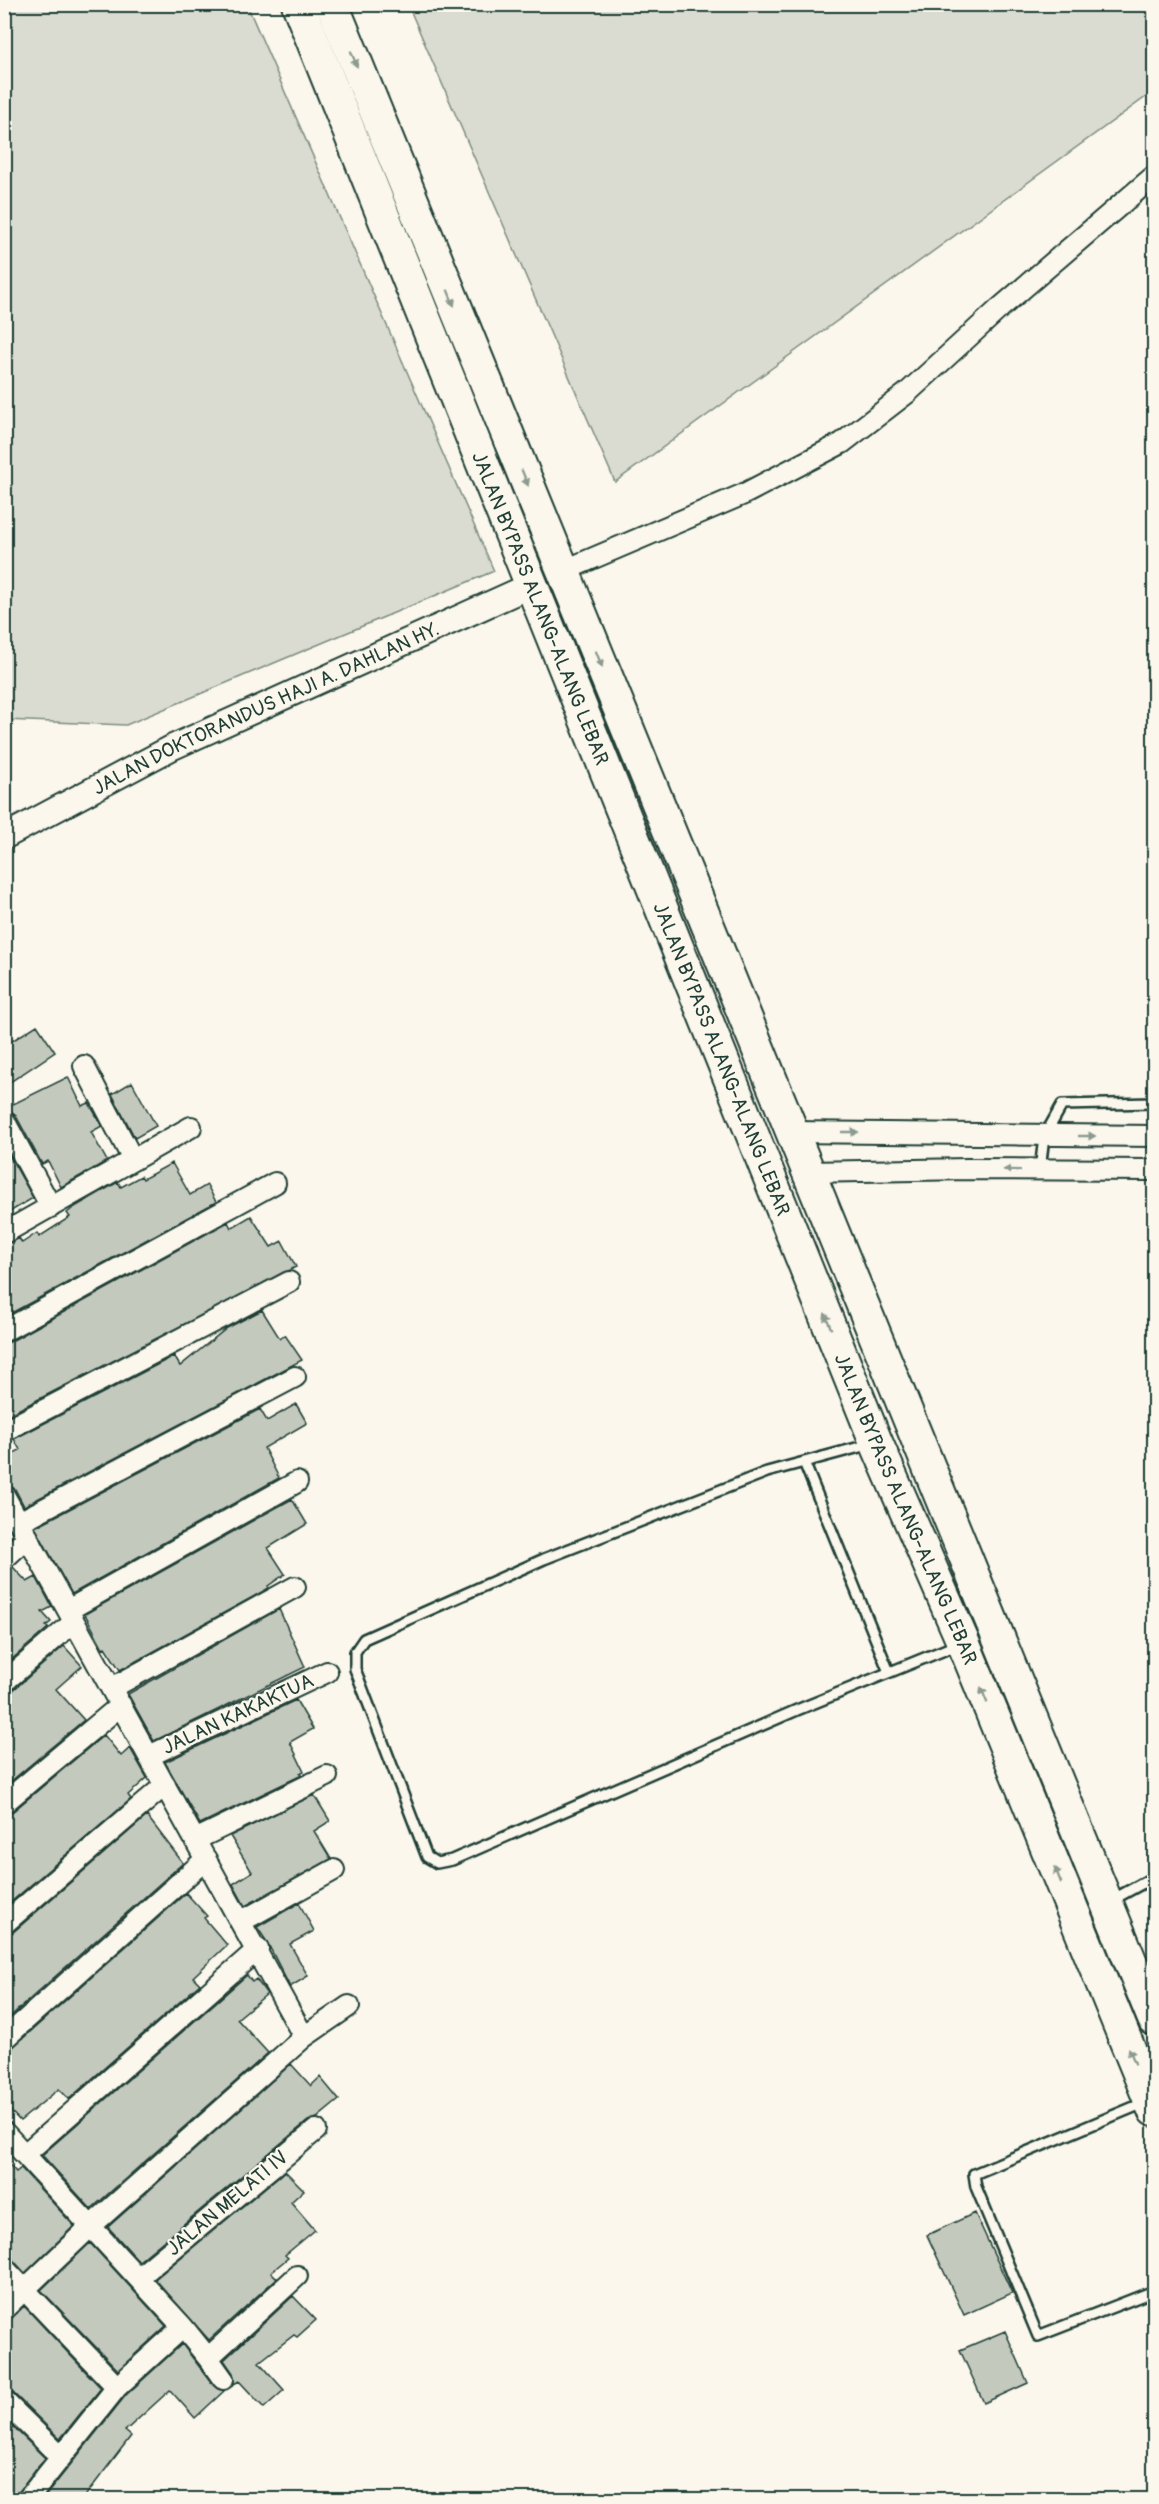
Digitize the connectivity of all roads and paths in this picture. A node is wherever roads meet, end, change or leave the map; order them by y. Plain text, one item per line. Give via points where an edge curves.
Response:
1 (298, 4) edge
2 (332, 4) edge
3 (1155, 176) edge
4 (437, 264) junction
5 (408, 277) junction
6 (563, 572) junction
7 (524, 588) junction
8 (4, 837) edge
9 (84, 1066) dead end
10 (1155, 1103) edge
11 (4, 1120) edge
12 (191, 1127) dead end
13 (791, 1132) junction
14 (1155, 1136) edge
15 (1044, 1137) junction
16 (133, 1160) junction
17 (1040, 1170) junction
18 (1155, 1170) edge
19 (808, 1172) junction
20 (275, 1183) dead end
21 (51, 1207) junction
22 (4, 1233) edge
23 (289, 1281) dead end
24 (4, 1331) edge
25 (295, 1377) dead end
26 (4, 1431) edge
27 (876, 1442) junction
28 (804, 1462) junction
29 (297, 1482) dead end
30 (4, 1495) edge
31 (23, 1529) junction
32 (4, 1559) edge
33 (295, 1587) dead end
34 (71, 1616) junction
35 (963, 1642) junction
36 (327, 1672) dead end
37 (889, 1672) junction
38 (4, 1682) edge
39 (116, 1696) junction
40 (149, 1756) junction
41 (327, 1776) dead end
42 (165, 1785) junction
43 (4, 1803) edge
44 (195, 1840) junction
45 (206, 1859) junction
46 (334, 1870) dead end
47 (1155, 1877) edge
48 (1107, 1903) junction
49 (242, 1921) junction
50 (4, 1924) edge
51 (258, 1949) junction
52 (349, 2006) dead end
53 (1155, 2019) edge
54 (304, 2037) junction
55 (4, 2039) edge
56 (1153, 2105) edge
57 (316, 2130) dead end
58 (4, 2132) edge
59 (25, 2154) junction
60 (92, 2225) junction
61 (4, 2268) edge
62 (297, 2276) dead end
63 (139, 2277) junction
64 (25, 2290) junction
65 (1155, 2291) edge
66 (4, 2309) edge
67 (183, 2326) junction
68 (208, 2358) junction
69 (223, 2379) dead end
70 (117, 2386) junction
71 (4, 2401) edge
72 (61, 2457) junction
73 (27, 2499) edge

1 - 5 highway, JALAN BYPASS ALANG-ALANG LEBAR
2 -> 4 highway, JALAN BYPASS ALANG-ALANG LEBAR
3 - 6 street via 1052,262 908,393 842,443 744,494
4 - 5 highway
4 -> 6 highway, JALAN BYPASS ALANG-ALANG LEBAR
5 - 7 highway, JALAN BYPASS ALANG-ALANG LEBAR
6 -> 13 highway, JALAN BYPASS ALANG-ALANG LEBAR
7 - 8 street, JALAN DOKTORANDUS HAJI A. DAHLAN HY. via 173,747
27 -> 7 highway, JALAN BYPASS ALANG-ALANG LEBAR
9 - 16 street
10 - 15 lane via 1066,1104
11 - 21 street
12 - 16 street
13 -> 15 street
13 - 19 highway, JALAN BYPASS ALANG-ALANG LEBAR
15 -> 14 street
15 - 17 lane
16 - 21 street
17 - 18 street
17 -> 19 street
19 - 48 highway, JALAN BYPASS ALANG-ALANG LEBAR
20 - 24 street
21 - 22 street
23 - 26 street
25 - 31 street
27 - 28 lane
27 - 35 highway, JALAN BYPASS ALANG-ALANG LEBAR
28 - 37 lane
28 - 37 lane via 767,1472 544,1558 358,1644 355,1669 427,1857 437,1863 452,1860
29 - 34 street
30 - 31 street
31 - 32 street
31 - 34 street
33 - 39 street
34 - 38 street
34 - 39 street
35 - 37 lane
56 -> 35 highway, JALAN BYPASS ALANG-ALANG LEBAR
36 - 40 street, JALAN KAKAKTUA
39 - 40 street
39 - 43 street
40 - 42 street
41 - 44 street
42 - 44 street
42 - 50 street
44 - 45 street
45 - 49 street
45 - 55 street
46 - 49 street
47 - 48 lane
48 - 53 highway, JALAN BYPASS ALANG-ALANG LEBAR
49 - 51 street
51 - 54 street
51 - 59 street
52 - 54 street
54 - 60 street
56 - 65 lane via 974,2174 975,2187 1038,2336
57 - 63 street, JALAN MELATI IV
58 - 59 street
59 - 60 street
60 - 63 street
60 - 64 street
61 - 64 street
62 - 68 street
63 - 67 street
64 - 66 street
64 - 70 street
67 - 68 street
67 - 70 street
68 - 69 street
70 - 72 street
71 - 72 street
72 - 73 street

